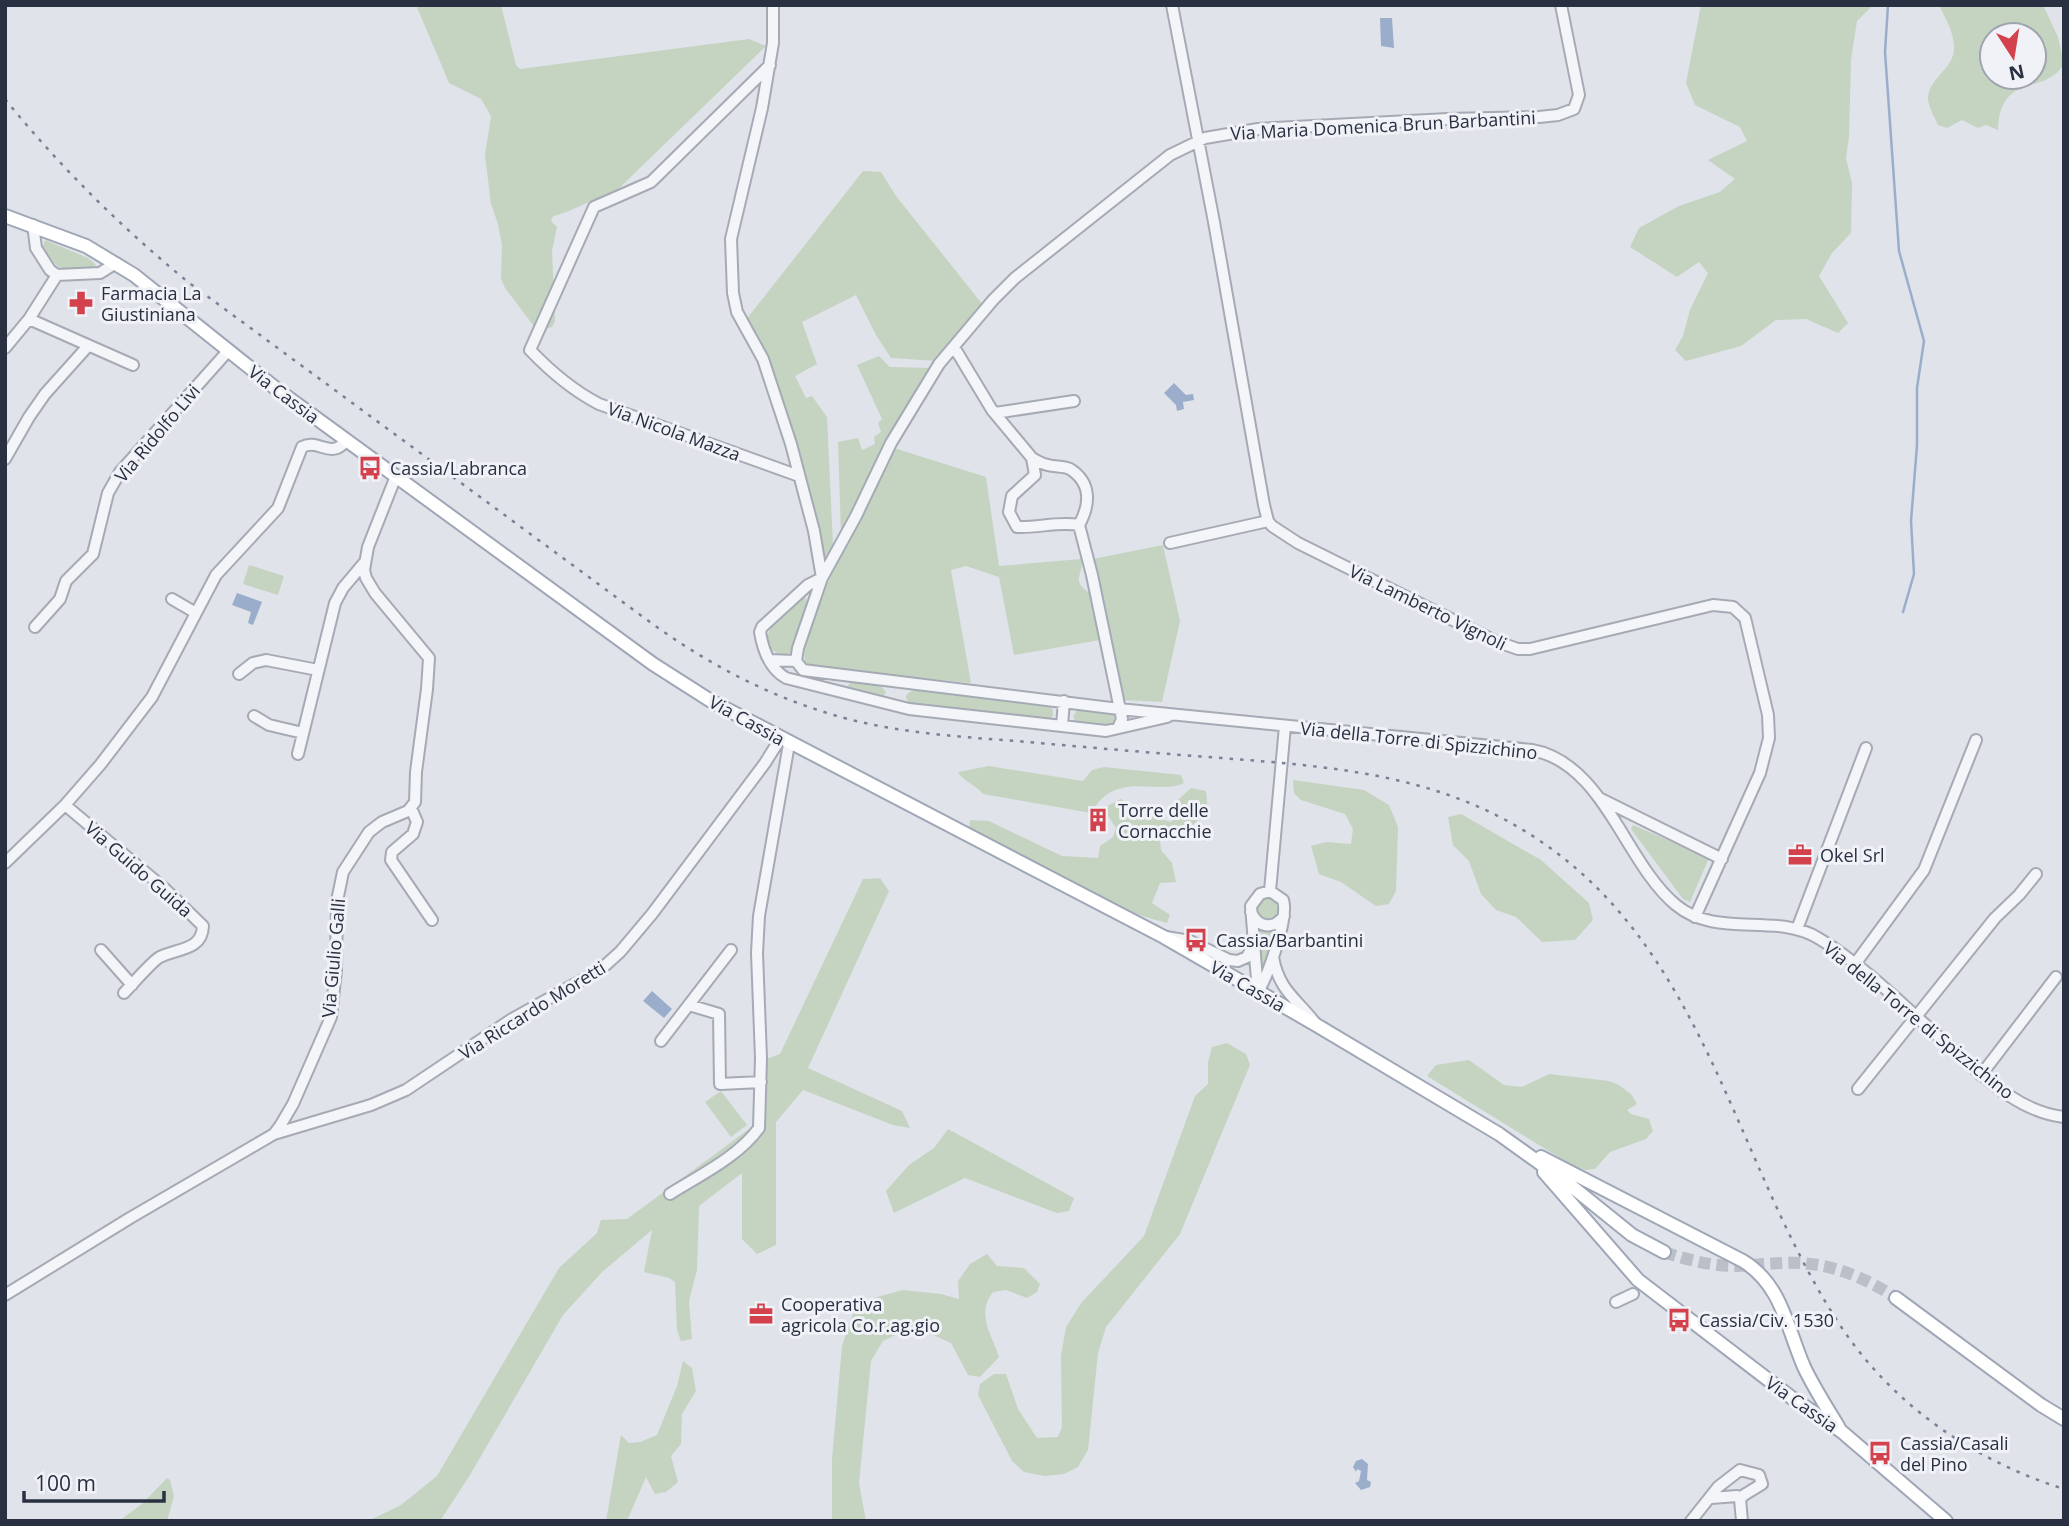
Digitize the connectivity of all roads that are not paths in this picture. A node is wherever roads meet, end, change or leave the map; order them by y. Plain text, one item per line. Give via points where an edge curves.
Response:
1 (773, 5) edge
2 (1172, 5) edge
3 (1561, 5) edge
4 (770, 65) junction
5 (1199, 140) junction
6 (5, 216) edge
7 (33, 225) junction
8 (116, 263) junction
9 (57, 275) junction
10 (29, 318) junction
11 (88, 346) junction
12 (954, 347) junction
13 (5, 348) edge
14 (228, 351) junction
15 (133, 365) dead end
16 (1074, 401) dead end
17 (995, 413) junction
18 (346, 441) junction
19 (1032, 458) junction
20 (5, 459) edge
21 (799, 476) junction
22 (396, 477) junction
23 (1268, 521) junction
24 (1079, 525) junction
25 (1170, 543) dead end
26 (364, 564) junction
27 (822, 578) junction
28 (172, 599) dead end
29 (196, 613) junction
30 (35, 627) dead end
31 (769, 660) junction
32 (796, 660) junction
33 (318, 670) junction
34 (239, 674) dead end
35 (843, 677) junction
36 (899, 682) junction
37 (838, 692) junction
38 (1064, 701) junction
39 (896, 706) junction
40 (1119, 709) junction
41 (1179, 715) junction
42 (254, 716) dead end
43 (1062, 726) junction
44 (1285, 726) junction
45 (1118, 728) junction
46 (303, 733) junction
47 (1976, 740) dead end
48 (784, 741) junction
49 (1866, 748) dead end
50 (298, 754) dead end
51 (1596, 796) junction
52 (65, 805) junction
53 (411, 808) junction
54 (1722, 859) junction
55 (5, 863) edge
56 (2036, 874) dead end
57 (1270, 891) junction
58 (1251, 911) junction
59 (1283, 916) junction
60 (1695, 917) junction
61 (432, 920) dead end
62 (1797, 929) junction
63 (1164, 937) junction
64 (1254, 940) junction
65 (101, 950) dead end
66 (731, 950) dead end
67 (1273, 956) junction
68 (1855, 964) junction
69 (2056, 977) dead end
70 (1258, 992) junction
71 (689, 1005) junction
72 (1917, 1018) junction
73 (1318, 1026) junction
74 (661, 1041) dead end
75 (1981, 1075) junction
76 (761, 1082) junction
77 (1858, 1089) dead end
78 (2064, 1117) edge
79 (274, 1134) junction
80 (1499, 1134) junction
81 (1532, 1159) junction
82 (670, 1194) dead end
83 (1664, 1252) tunnel mouth
84 (1633, 1294) dead end
85 (5, 1295) edge
86 (1896, 1298) tunnel mouth
87 (1616, 1302) dead end
88 (2064, 1419) edge
89 (1841, 1432) junction
90 (1711, 1498) junction
91 (1740, 1500) junction
92 (1942, 1518) edge
93 (1691, 1521) edge
94 (1742, 1521) edge

1 - 4 street
2 - 5 street
3 - 5 street, Via Maria Domenica Brun Barbantini via 1578,95 1574,109 1567,112 1258,129
4 - 21 street via 730,248 737,312 763,359
4 - 21 street, Via Nicola Mazza via 651,182 594,207 530,350 575,391 621,414
5 - 12 street, Via Maria Domenica Brun Barbantini via 1170,155 1027,267
5 - 23 street
6 - 7 main road, Via Cassia
7 - 8 main road, Via Cassia
7 - 9 street via 36,248
8 - 9 street via 100,274
8 - 14 main road, Via Cassia
9 - 10 street
10 - 11 street
10 - 13 street
11 - 15 street
11 - 20 street via 29,417
12 - 17 street
12 - 27 street, Via Maria Domenica Brun Barbantini via 891,443
14 - 18 main road, Via Cassia
14 - 30 street, Via Ridolfo Livi via 120,472 108,493 93,554 68,579 60,599
16 - 17 street
17 - 19 street
18 - 22 main road, Via Cassia
18 - 29 street via 334,449 303,446 278,508 216,575
19 - 24 street via 1069,468 1081,480 1089,497
19 - 24 street via 1035,475 1012,496 1009,512 1017,527
21 - 27 street
22 - 26 street
22 - 48 main road, Via Cassia via 653,664
23 - 25 street
23 - 54 street, Via Lamberto Vignoli via 1310,549 1518,649 1703,607 1720,604 1737,609 1749,629 1769,738 1760,773
24 - 40 street
26 - 33 street via 335,603
26 - 53 street via 375,593 429,658
27 - 31 street via 808,585 762,628
27 - 32 street, Via Maria Domenica Brun Barbantini
28 - 29 street
29 - 52 street via 152,697
31 - 32 street
31 - 37 street, Via della Torre di Spizzichino via 786,678
32 - 35 street, Via della Torre di Spizzichino via 803,670
33 - 34 street via 266,660
33 - 46 street
35 - 36 street, Via della Torre di Spizzichino
35 - 37 street
36 - 38 street, Via della Torre di Spizzichino
36 - 39 street
37 - 39 street, Via della Torre di Spizzichino
38 - 40 street, Via della Torre di Spizzichino
38 - 43 street
39 - 43 street, Via della Torre di Spizzichino
40 - 41 street, Via della Torre di Spizzichino
40 - 45 street via 1122,719
41 - 44 street, Via della Torre di Spizzichino
41 - 45 street, Via della Torre di Spizzichino
42 - 46 street
43 - 45 street, Via della Torre di Spizzichino
44 - 51 street, Via della Torre di Spizzichino via 1541,751 1564,762
44 - 57 street
46 - 50 street
47 - 68 street via 1923,870
48 - 63 main road, Via Cassia
48 - 76 street via 759,916
48 - 79 street, Via Riccardo Moretti via 652,914 600,970 512,1019 406,1090
49 - 62 street
51 - 54 street
51 - 60 street, Via della Torre di Spizzichino via 1665,895
52 - 55 street
52 - 65 street, Via Guido Guida via 203,926 194,945 159,957 128,989
53 - 61 street via 417,822 413,834 392,852 391,860
53 - 79 street, Via Giulio Galli via 374,828 345,867 337,901 336,970 329,1021 293,1104
54 - 60 street, Via Lamberto Vignoli
56 - 72 street via 1995,918
57 - 58 street via 1255,897
57 - 59 street via 1283,900
58 - 59 street via 1255,921 1265,926 1276,924
58 - 64 street
59 - 67 street
60 - 62 street, Via della Torre di Spizzichino
62 - 68 street, Via della Torre di Spizzichino
63 - 64 street via 1190,941 1234,961 1249,956
63 - 70 main road, Via Cassia
64 - 70 street
66 - 71 street
67 - 70 street
67 - 73 street via 1286,992
68 - 72 street, Via della Torre di Spizzichino
69 - 75 street
70 - 73 main road, Via Cassia
71 - 74 street
71 - 76 street via 719,1014 720,1084
72 - 75 street, Via della Torre di Spizzichino
72 - 77 street
73 - 80 main road, Via Cassia
75 - 78 street, Via della Torre di Spizzichino via 2030,1108
76 - 82 street via 761,1121 754,1135
79 - 85 street, Via Giulio Galli
80 - 81 main road, Via Cassia
80 - 89 main road via 1757,1272 1778,1299 1809,1377
81 - 83 main road via 1632,1235
81 - 89 main road, Via Cassia via 1639,1280
84 - 87 street
86 - 88 main road
89 - 92 main road, Via Cassia
90 - 91 street via 1737,1496
90 - 91 street via 1740,1471 1759,1475 1762,1485
90 - 93 street
91 - 94 street

